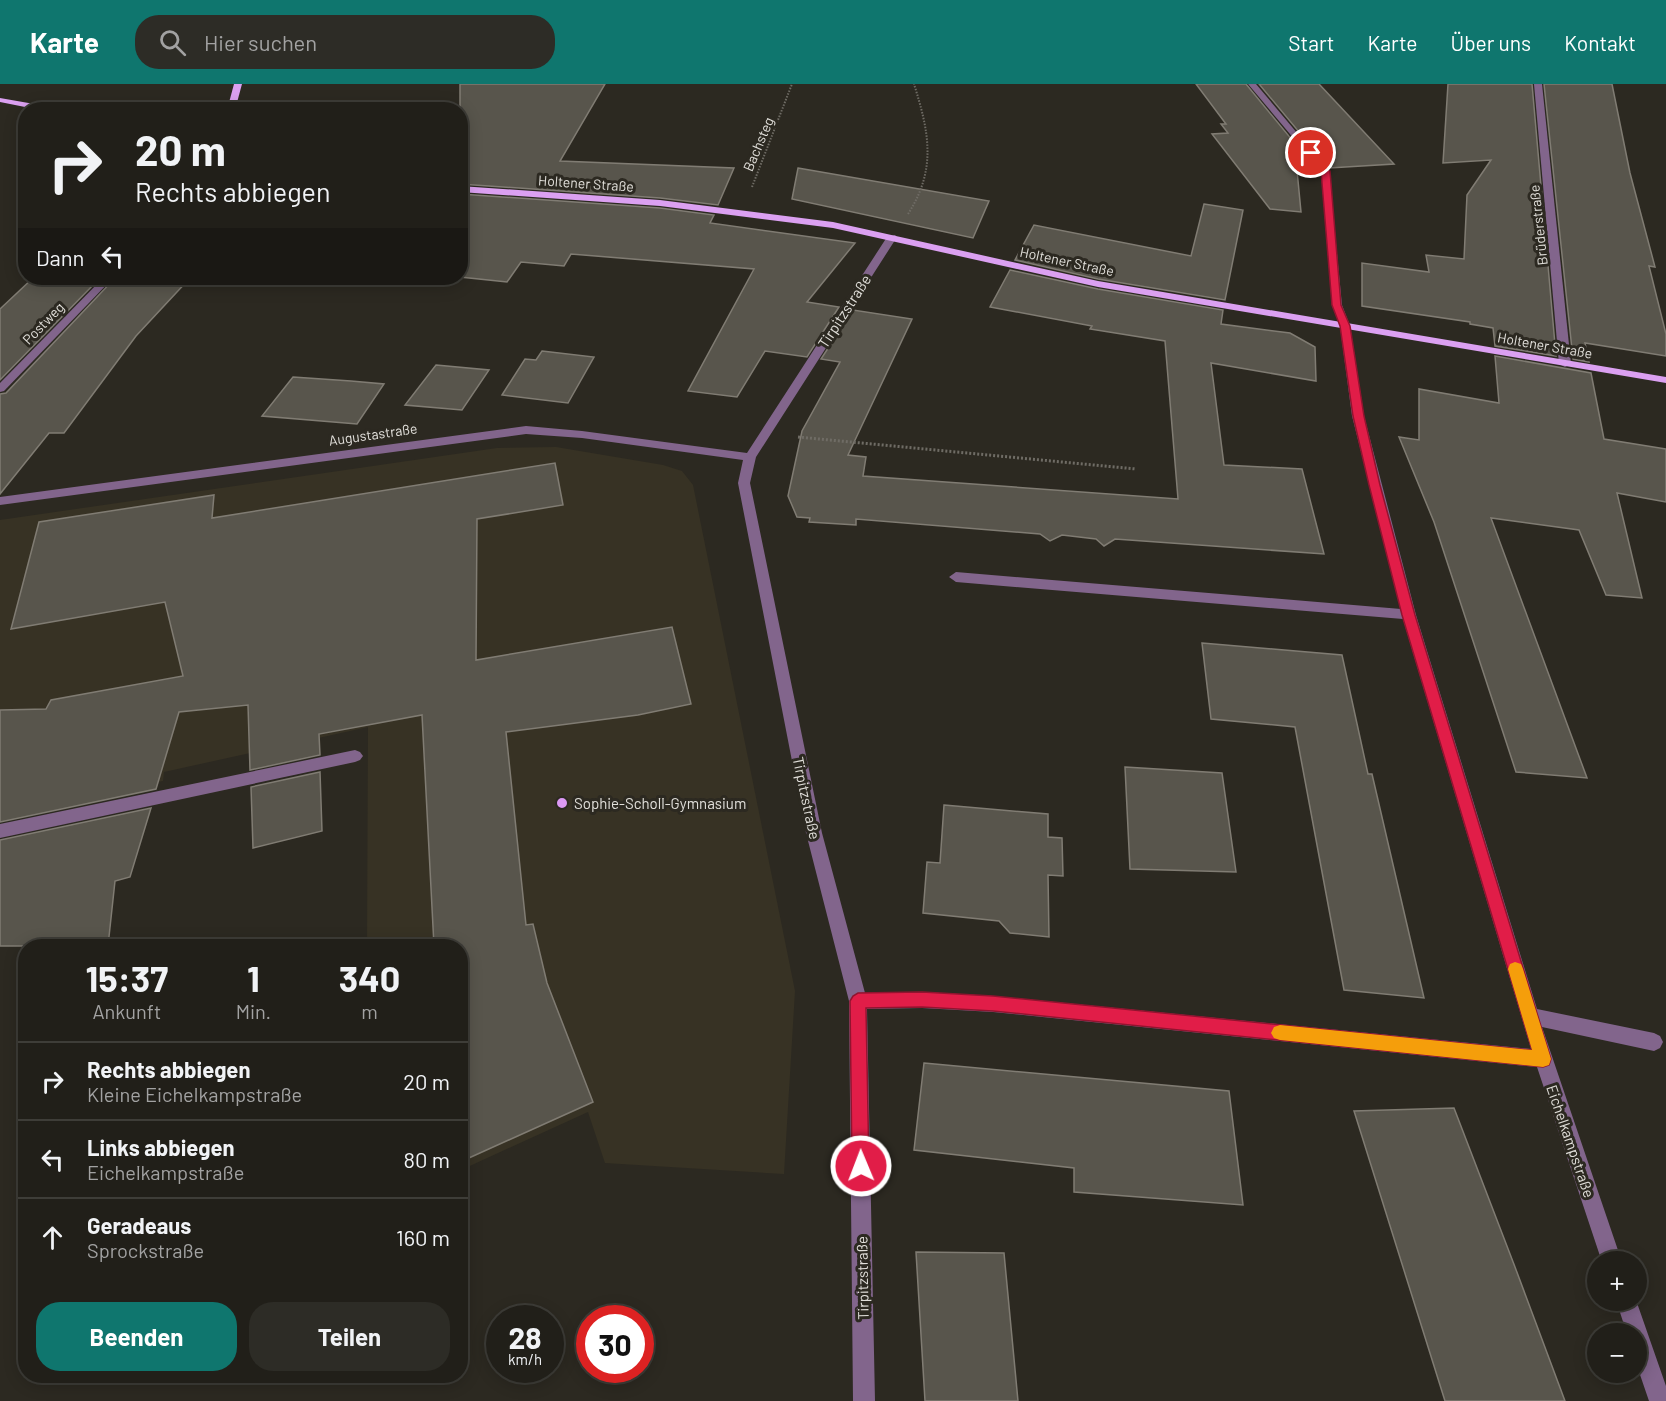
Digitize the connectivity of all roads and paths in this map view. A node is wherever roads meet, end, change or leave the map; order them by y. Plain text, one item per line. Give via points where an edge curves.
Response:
1 (238, 84) edge
2 (792, 84) edge
3 (914, 84) edge
4 (1252, 84) edge
5 (1538, 84) edge
6 (0, 99) edge
7 (18, 102) edge
8 (233, 102) edge
9 (468, 190) edge
10 (742, 212) junction
11 (892, 237) junction
12 (101, 285) edge
13 (1345, 326) junction
14 (1566, 364) junction
15 (1666, 380) edge
16 (0, 390) edge
17 (765, 434) junction
18 (750, 457) junction
19 (1136, 469) dead end
20 (0, 501) edge
21 (956, 577) dead end
22 (1409, 615) junction
23 (355, 756) dead end
24 (0, 831) edge
25 (858, 1001) junction
26 (1530, 1017) junction
27 (1654, 1042) dead end
28 (1543, 1059) junction
29 (1608, 1251) edge
30 (1630, 1311) edge
31 (864, 1401) edge
32 (1660, 1401) edge

1 - 8 main road
2 - 10 path, Bachsteg
3 - 11 path via 930,143 927,174 915,204
4 - 13 street, Eichelkampstraße via 1326,171 1337,305
5 - 14 street, Brüderstraße
6 - 7 main road
9 - 10 main road, Holtener Straße
10 - 11 main road, Holtener Straße
11 - 13 main road, Holtener Straße via 1098,284
11 - 17 street, Tirpitzstraße
12 - 16 street, Postweg
13 - 14 main road, Holtener Straße
13 - 22 street, Eichelkampstraße via 1358,416
14 - 15 main road, Holtener Straße
17 - 18 street, Tirpitzstraße
17 - 19 path
18 - 20 street, Augustastraße via 560,430 526,430
18 - 25 street, Tirpitzstraße via 744,483 782,678 814,833
21 - 22 street
22 - 26 street, Eichelkampstraße
23 - 24 street
25 - 28 street via 993,1004
25 - 31 street, Tirpitzstraße
26 - 27 street
26 - 28 street, Eichelkampstraße
28 - 29 street, Eichelkampstraße
30 - 32 street

